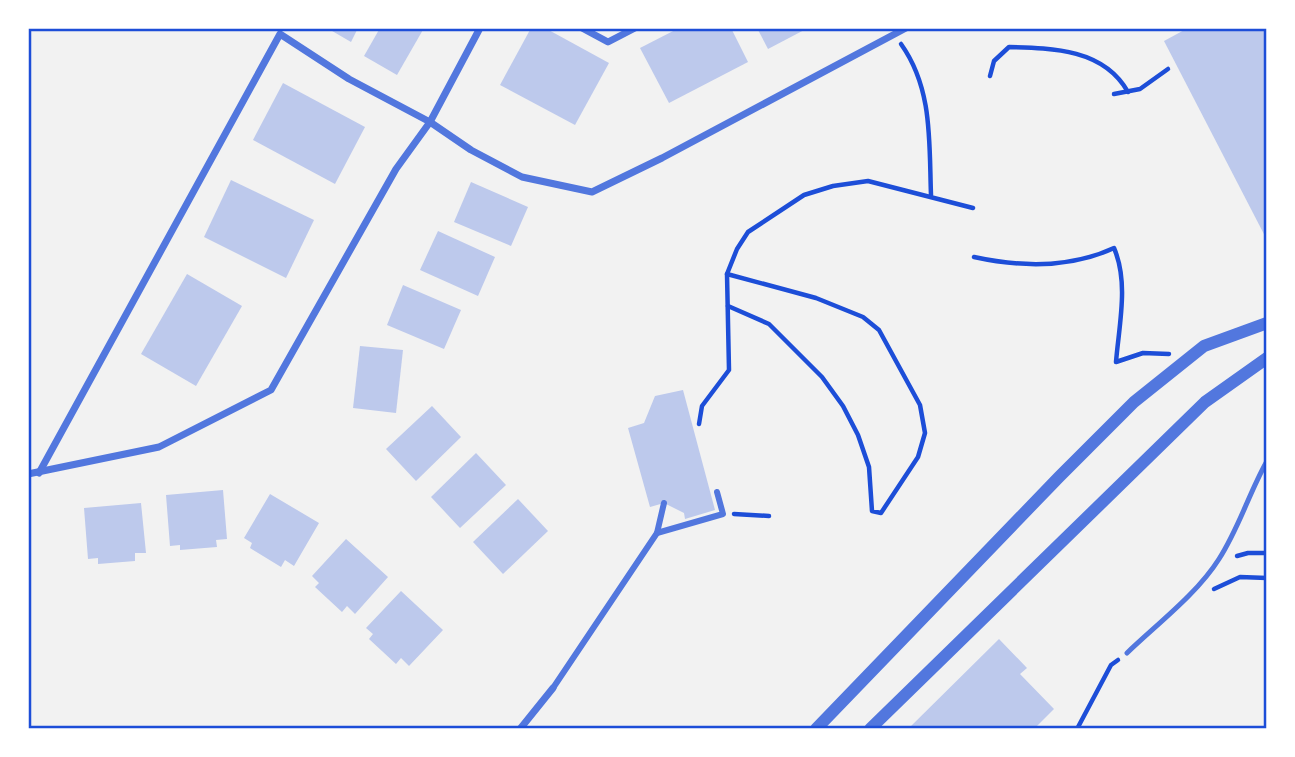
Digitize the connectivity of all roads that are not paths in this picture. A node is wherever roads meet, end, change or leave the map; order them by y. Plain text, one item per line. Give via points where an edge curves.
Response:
1 (480, 28) edge
2 (582, 28) edge
3 (635, 28) edge
4 (906, 28) edge
5 (281, 31) edge
6 (430, 122) junction
7 (1267, 323) edge
8 (1267, 358) edge
9 (1267, 461) edge
10 (39, 473) junction
11 (28, 474) edge
12 (717, 492) dead end
13 (664, 503) dead end
14 (657, 533) junction
15 (1127, 653) dead end
16 (553, 688) joint
17 (520, 729) edge
18 (816, 729) edge
19 (870, 729) edge

1 - 6 street
2 - 3 street via 608,42
4 - 6 street via 592,192 522,177
5 - 6 street via 349,79
5 - 10 street
6 - 10 street via 396,169 271,390 159,447
7 - 18 street via 1204,345 1133,402
8 - 19 street via 1205,402
9 - 15 lane via 1218,561
10 - 11 street
12 - 14 street via 723,514
13 - 14 street
14 - 16 street
16 - 17 street

